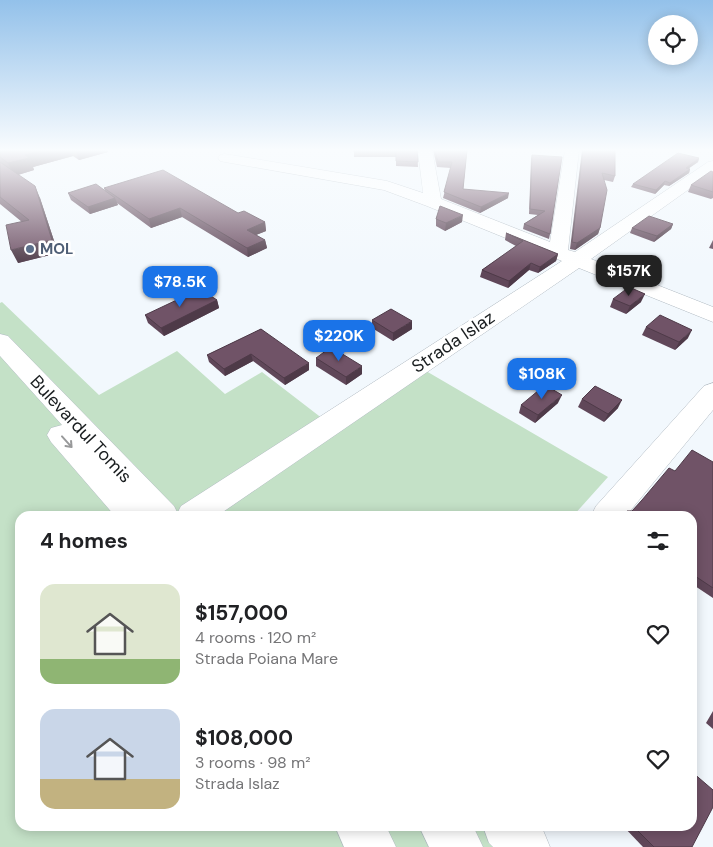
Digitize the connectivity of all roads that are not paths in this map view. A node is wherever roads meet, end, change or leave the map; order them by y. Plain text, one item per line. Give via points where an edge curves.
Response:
1 (397, 190) edge
2 (431, 190) edge
3 (571, 190) edge
4 (678, 190) edge
5 (433, 202) junction
6 (568, 256) junction
7 (713, 314) edge
8 (0, 341) edge
9 (0, 366) edge
10 (713, 392) edge
11 (130, 511) edge
12 (157, 511) edge
13 (199, 511) edge
14 (611, 511) edge
15 (361, 831) edge
16 (446, 831) edge
17 (511, 831) edge
18 (372, 847) edge
19 (459, 847) edge
20 (526, 847) edge

1 - 5 street
2 - 5 street
3 - 6 street
4 - 6 street, Strada Islaz
5 - 6 street
6 - 7 street
6 - 13 street, Strada Islaz
8 - 12 street, Bulevardul Tomis
9 -> 11 street, Bulevardul Tomis
10 - 14 street
15 - 18 street
16 - 19 street
17 - 20 street

